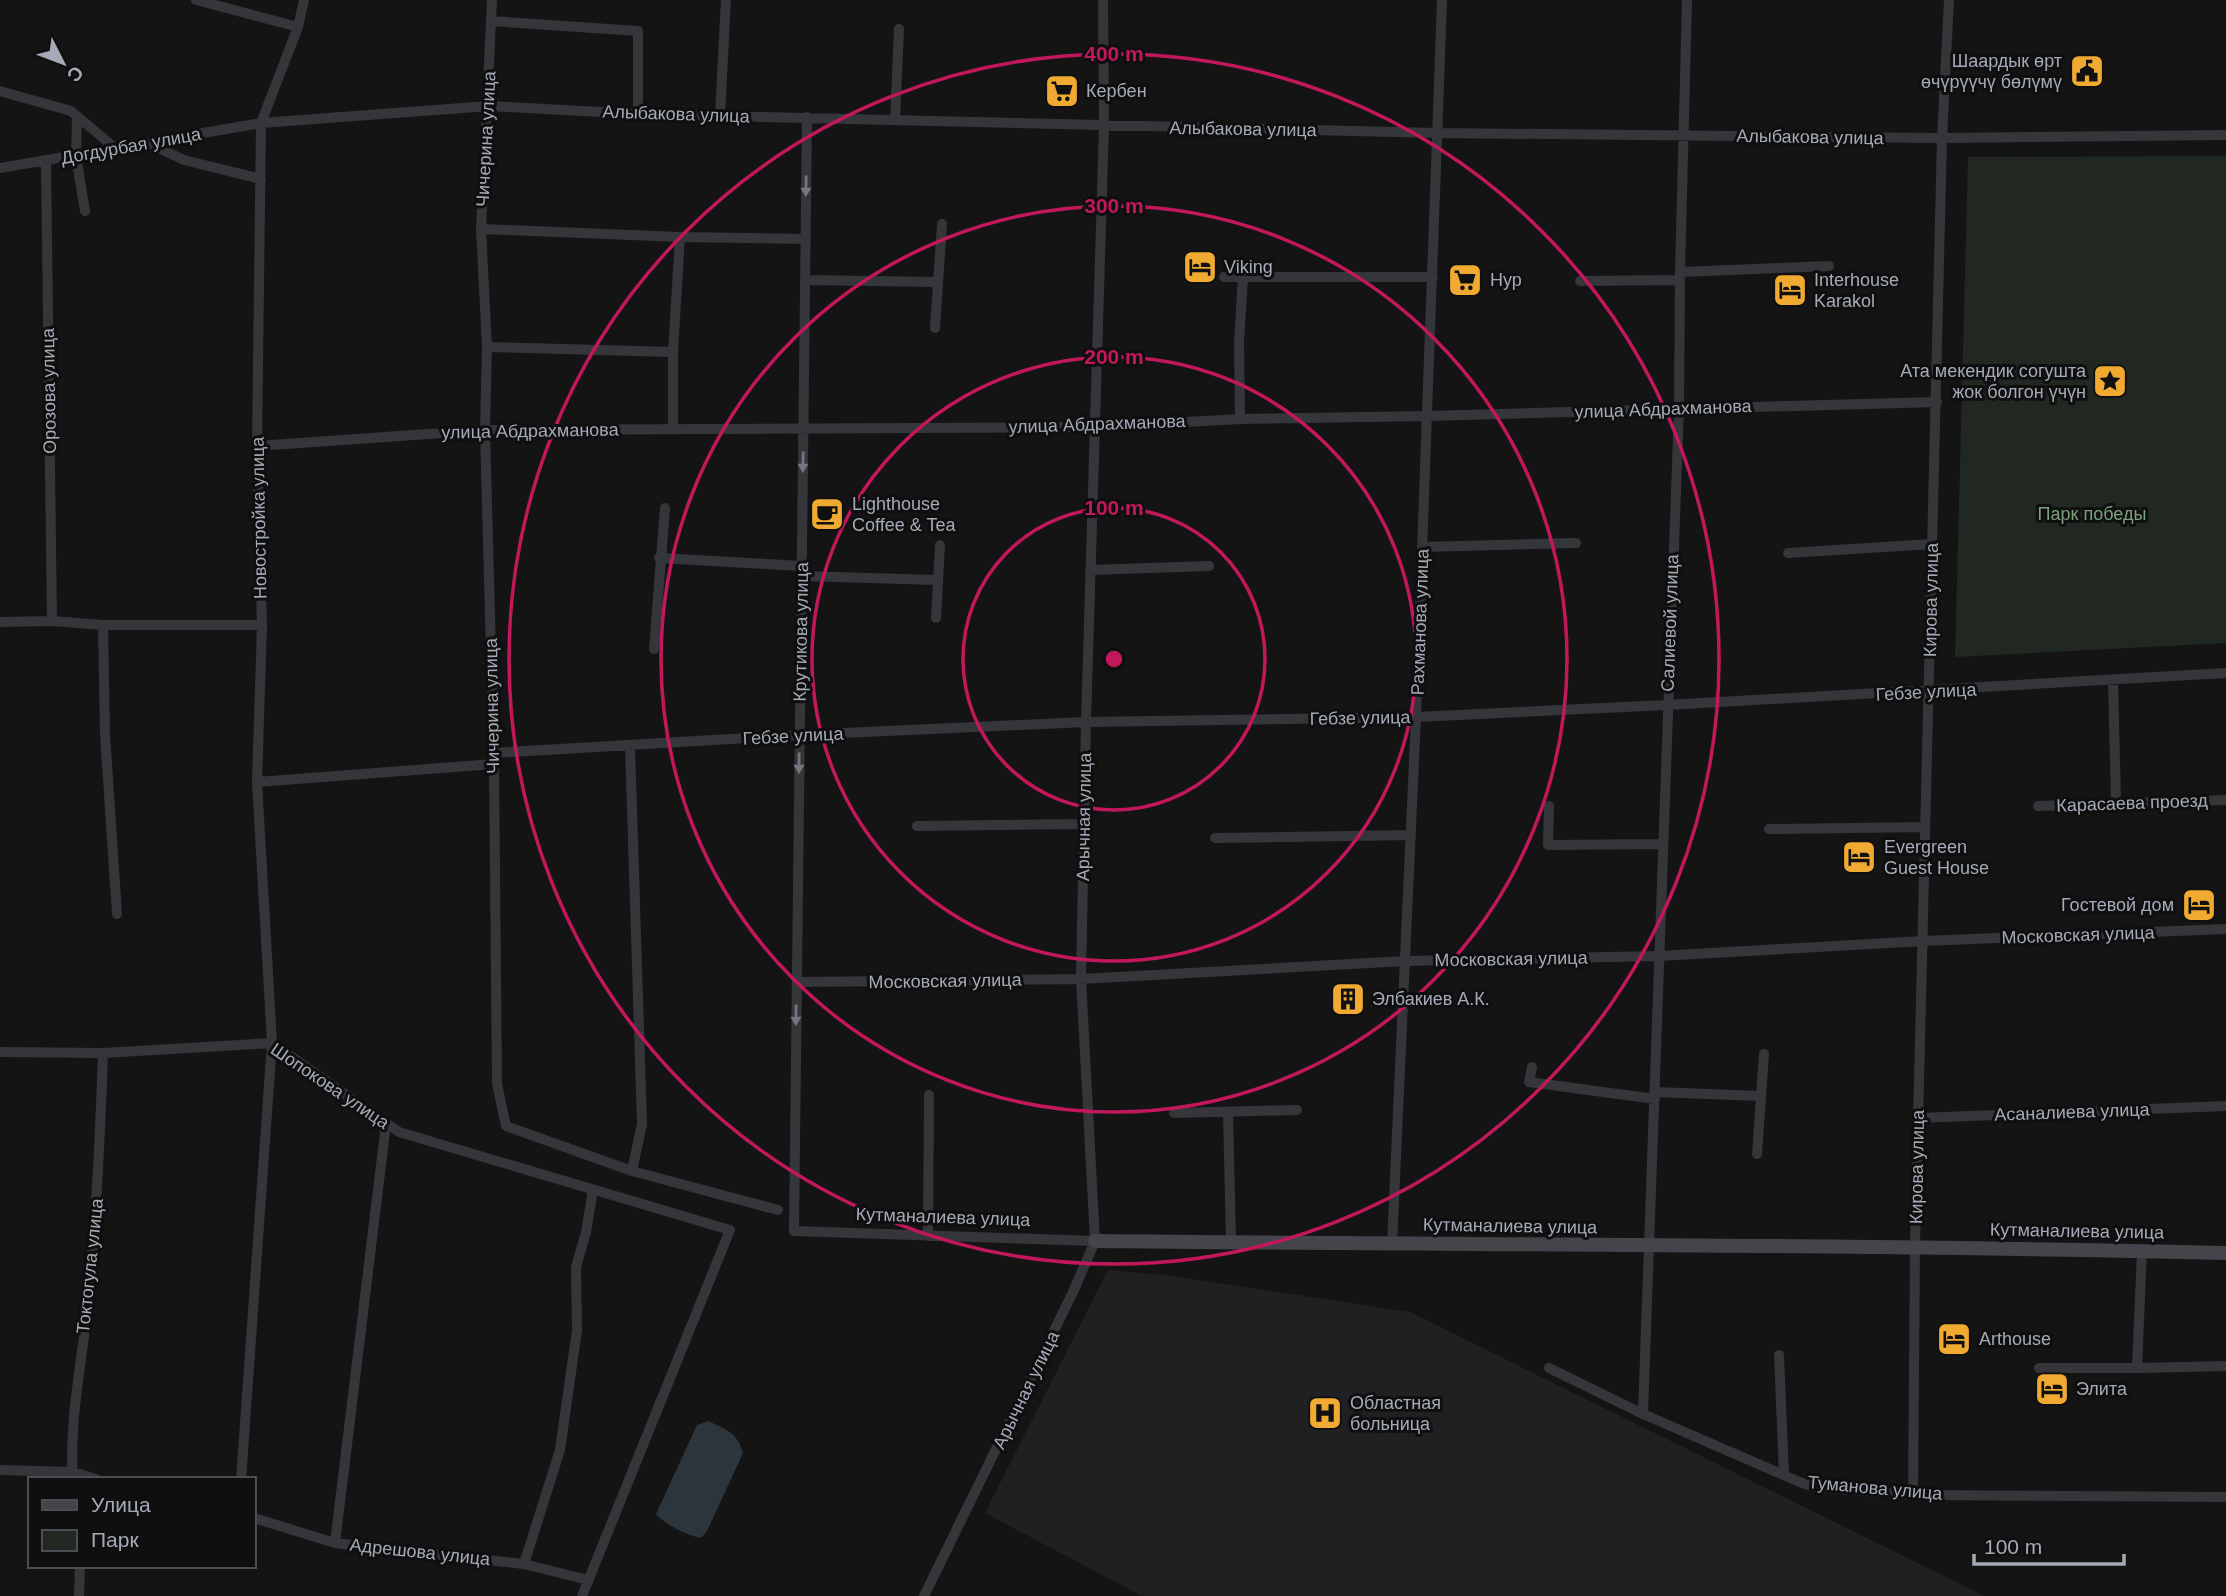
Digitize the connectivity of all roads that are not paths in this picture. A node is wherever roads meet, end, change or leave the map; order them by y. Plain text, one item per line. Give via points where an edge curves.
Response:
1 (196, 0) edge
2 (304, 0) edge
3 (492, 0) edge
4 (726, 0) edge
5 (1103, 0) edge
6 (1442, 0) edge
7 (1687, 0) edge
8 (1949, 0) edge
9 (491, 21) junction
10 (298, 27) junction
11 (899, 29) dead end
12 (0, 91) edge
13 (489, 106) junction
14 (638, 114) junction
15 (720, 115) junction
16 (77, 116) junction
17 (807, 117) junction
18 (895, 120) junction
19 (261, 123) junction
20 (1104, 125) junction
21 (1437, 133) junction
22 (1684, 135) junction
23 (2226, 135) edge
24 (1942, 138) junction
25 (148, 142) junction
26 (115, 148) junction
27 (76, 156) junction
28 (46, 162) junction
29 (0, 168) edge
30 (261, 179) junction
31 (85, 211) dead end
32 (942, 223) dead end
33 (481, 229) junction
34 (680, 237) junction
35 (806, 239) junction
36 (1829, 266) dead end
37 (1680, 276) junction
38 (1224, 277) dead end
39 (1243, 277) junction
40 (1433, 277) junction
41 (805, 280) junction
42 (1580, 281) dead end
43 (937, 282) junction
44 (935, 328) dead end
45 (487, 347) junction
46 (673, 352) junction
47 (1937, 402) junction
48 (1679, 408) junction
49 (1428, 416) junction
50 (1240, 419) junction
51 (1096, 427) junction
52 (673, 429) junction
53 (803, 429) junction
54 (485, 430) junction
55 (257, 446) junction
56 (664, 508) dead end
57 (1576, 543) dead end
58 (1932, 544) junction
59 (940, 545) dead end
60 (1422, 547) junction
61 (1788, 553) dead end
62 (659, 558) junction
63 (1209, 566) dead end
64 (1090, 570) junction
65 (802, 571) junction
66 (937, 580) junction
67 (936, 618) dead end
68 (52, 621) junction
69 (0, 622) edge
70 (103, 625) junction
71 (262, 625) junction
72 (654, 649) dead end
73 (2226, 673) edge
74 (2113, 680) junction
75 (1929, 692) junction
76 (1667, 705) junction
77 (1416, 717) junction
78 (1086, 722) junction
79 (800, 736) junction
80 (630, 746) junction
81 (493, 759) junction
82 (257, 782) junction
83 (2226, 800) edge
84 (2116, 802) junction
85 (1549, 806) dead end
86 (2038, 806) dead end
87 (1084, 824) junction
88 (918, 826) dead end
89 (1925, 827) junction
90 (1769, 830) dead end
91 (1411, 835) junction
92 (1215, 838) dead end
93 (1663, 844) junction
94 (117, 914) dead end
95 (2226, 929) edge
96 (1923, 941) junction
97 (1659, 956) junction
98 (1405, 961) junction
99 (1081, 979) junction
100 (797, 982) junction
101 (272, 1043) junction
102 (0, 1052) edge
103 (103, 1053) junction
104 (1764, 1054) dead end
105 (1532, 1067) dead end
106 (929, 1095) dead end
107 (1655, 1096) junction
108 (1760, 1096) junction
109 (2226, 1106) edge
110 (1297, 1110) dead end
111 (1228, 1112) junction
112 (1174, 1113) dead end
113 (1918, 1118) junction
114 (386, 1125) junction
115 (1757, 1154) dead end
116 (632, 1171) junction
117 (593, 1190) junction
118 (778, 1210) dead end
119 (794, 1231) joint
120 (928, 1236) junction
121 (1095, 1241) junction
122 (1231, 1242) junction
123 (1392, 1244) junction
124 (1651, 1246) junction
125 (1915, 1246) junction
126 (2142, 1251) junction
127 (2226, 1253) edge
128 (1779, 1355) dead end
129 (2226, 1366) edge
130 (1549, 1368) dead end
131 (2039, 1368) dead end
132 (2137, 1368) junction
133 (1643, 1414) junction
134 (0, 1470) edge
135 (1784, 1475) junction
136 (73, 1476) edge
137 (241, 1477) edge
138 (1913, 1495) junction
139 (2226, 1497) edge
140 (256, 1519) edge
141 (335, 1543) junction
142 (524, 1564) junction
143 (80, 1568) edge
144 (588, 1580) junction
145 (79, 1596) edge
146 (582, 1596) edge
147 (924, 1596) edge

1 - 10 street
2 - 10 street, Новостройка улица
3 - 9 street, Чичерина улица
4 - 15 street
5 - 20 street, Арычная улица
6 - 21 street, Рахманова улица
7 - 22 street, Салиевой улица
8 - 24 street, Кирова улица
9 - 13 street, Чичерина улица
9 - 14 street via 638,31
10 - 19 street, Новостройка улица
11 - 18 street
12 - 16 street
13 - 14 street, Алыбакова улица
13 - 19 street, Алыбакова улица
13 - 33 street, Чичерина улица
14 - 15 street, Алыбакова улица
15 - 17 street, Алыбакова улица
16 - 26 street
16 - 27 street
17 - 18 street, Алыбакова улица
17 -> 35 street, Крутикова улица
18 - 20 street, Алыбакова улица
19 - 25 street, Догдурбая улица
19 - 30 street, Новостройка улица
20 - 21 street, Алыбакова улица
20 - 51 street, Арычная улица
21 - 22 street, Алыбакова улица
21 - 40 street, Рахманова улица
22 - 24 street, Алыбакова улица
22 - 37 street, Салиевой улица
23 - 24 street, Алыбакова улица
24 - 47 street, Кирова улица
25 - 26 street, Догдурбая улица
25 - 30 street via 184,160
26 - 27 street, Догдурбая улица
27 - 28 street, Догдурбая улица
27 - 31 street
28 - 29 street, Догдурбая улица
28 - 68 street, Орозова улица
30 - 55 street, Новостройка улица
32 - 43 street
33 - 34 street
33 - 45 street, Чичерина улица
34 - 35 street
34 - 46 street
35 - 41 street, Крутикова улица
36 - 37 street
37 - 42 street
37 - 48 street, Салиевой улица
38 - 39 street
39 - 40 street
39 - 50 street
40 - 49 street, Рахманова улица
41 - 43 street
41 - 53 street, Крутикова улица
43 - 44 street
45 - 46 street
45 - 54 street, Чичерина улица
46 - 52 street
47 - 48 street, улица Абдрахманова
47 - 58 street, Кирова улица
48 - 49 street, улица Абдрахманова
48 - 76 street, Салиевой улица
49 - 50 street, улица Абдрахманова
49 - 60 street, Рахманова улица
50 - 51 street, улица Абдрахманова
51 - 53 street, улица Абдрахманова
51 - 64 street, Арычная улица
52 - 53 street, улица Абдрахманова
52 - 54 street, улица Абдрахманова
53 -> 65 street, Крутикова улица
54 - 55 street, улица Абдрахманова
54 - 81 street, Чичерина улица
55 - 71 street, Новостройка улица
56 - 62 street
57 - 60 street
58 - 61 street
58 - 75 street, Кирова улица
59 - 66 street
60 - 77 street, Рахманова улица
62 - 65 street
62 - 72 street
63 - 64 street
64 - 78 street, Арычная улица
65 - 66 street
65 - 79 street, Крутикова улица
66 - 67 street
68 - 69 street
68 - 70 street
70 - 71 street
70 - 94 street
71 - 82 street, Новостройка улица
73 - 74 street, Гебзе улица
74 - 75 street, Гебзе улица
74 - 84 street
75 - 76 street, Гебзе улица
75 - 89 street, Кирова улица
76 - 77 street, Гебзе улица
76 - 93 street, Салиевой улица
77 - 78 street, Гебзе улица
77 - 91 street, Рахманова улица
78 - 79 street, Гебзе улица
78 - 87 street, Арычная улица
79 - 80 street, Гебзе улица
79 -> 100 street, Крутикова улица
80 - 81 street, Гебзе улица
80 - 116 street via 642,1116
81 - 82 street, Гебзе улица
81 - 116 street, Чичерина улица via 497,1084 506,1126
82 - 101 street, Новостройка улица
83 - 84 street, Карасаева проезд
84 - 86 street, Карасаева проезд
85 - 93 street via 1548,845
87 - 88 street
87 - 99 street, Арычная улица
89 - 90 street
89 - 96 street, Кирова улица
91 - 92 street
91 - 98 street, Рахманова улица
93 - 97 street, Салиевой улица
95 - 96 street, Московская улица
96 - 97 street, Московская улица
96 - 113 street, Кирова улица
97 - 98 street, Московская улица
97 - 107 street, Салиевой улица
98 - 99 street, Московская улица
98 - 123 street, Рахманова улица
99 - 100 street, Московская улица
99 - 121 street, Арычная улица
100 -> 119 street, Крутикова улица
101 - 103 street, Шопокова улица
101 - 114 street, Шопокова улица
101 - 137 street, Новостройка улица
102 - 103 street, Шопокова улица
103 - 136 street, Токтогула улица via 98,1191 74,1400
104 - 108 street
105 - 107 street via 1529,1082
106 - 120 street
107 - 108 street
107 - 124 street, Салиевой улица
108 - 115 street
109 - 113 street, Асаналиева улица
110 - 111 street
111 - 112 street
111 - 122 street
113 - 125 street, Кирова улица
114 - 117 street, Шопокова улица
114 - 141 street
116 - 118 street, Чичерина улица
117 - 142 street via 576,1266 577,1330 561,1450
117 - 144 street, Шопокова улица via 730,1230
119 - 120 street, Кутманалиева улица
120 - 121 street, Кутманалиева улица
121 - 122 street, Кутманалиева улица
121 - 147 street, Арычная улица
122 - 123 street, Кутманалиева улица
123 - 124 street, Кутманалиева улица
124 - 125 street, Кутманалиева улица
124 - 133 street, Салиевой улица
125 - 126 street, Кутманалиева улица
125 - 138 street, Кирова улица
126 - 127 street, Кутманалиева улица
126 - 132 street
128 - 135 street
129 - 132 street
130 - 133 street, Туманова улица
131 - 132 street
133 - 135 street, Туманова улица
134 - 136 street
135 - 138 street, Туманова улица via 1815,1486
138 - 139 street, Туманова улица
140 - 141 street, Адрешова улица
141 - 142 street, Адрешова улица
142 - 144 street, Адрешова улица
143 - 145 street
144 - 146 street

